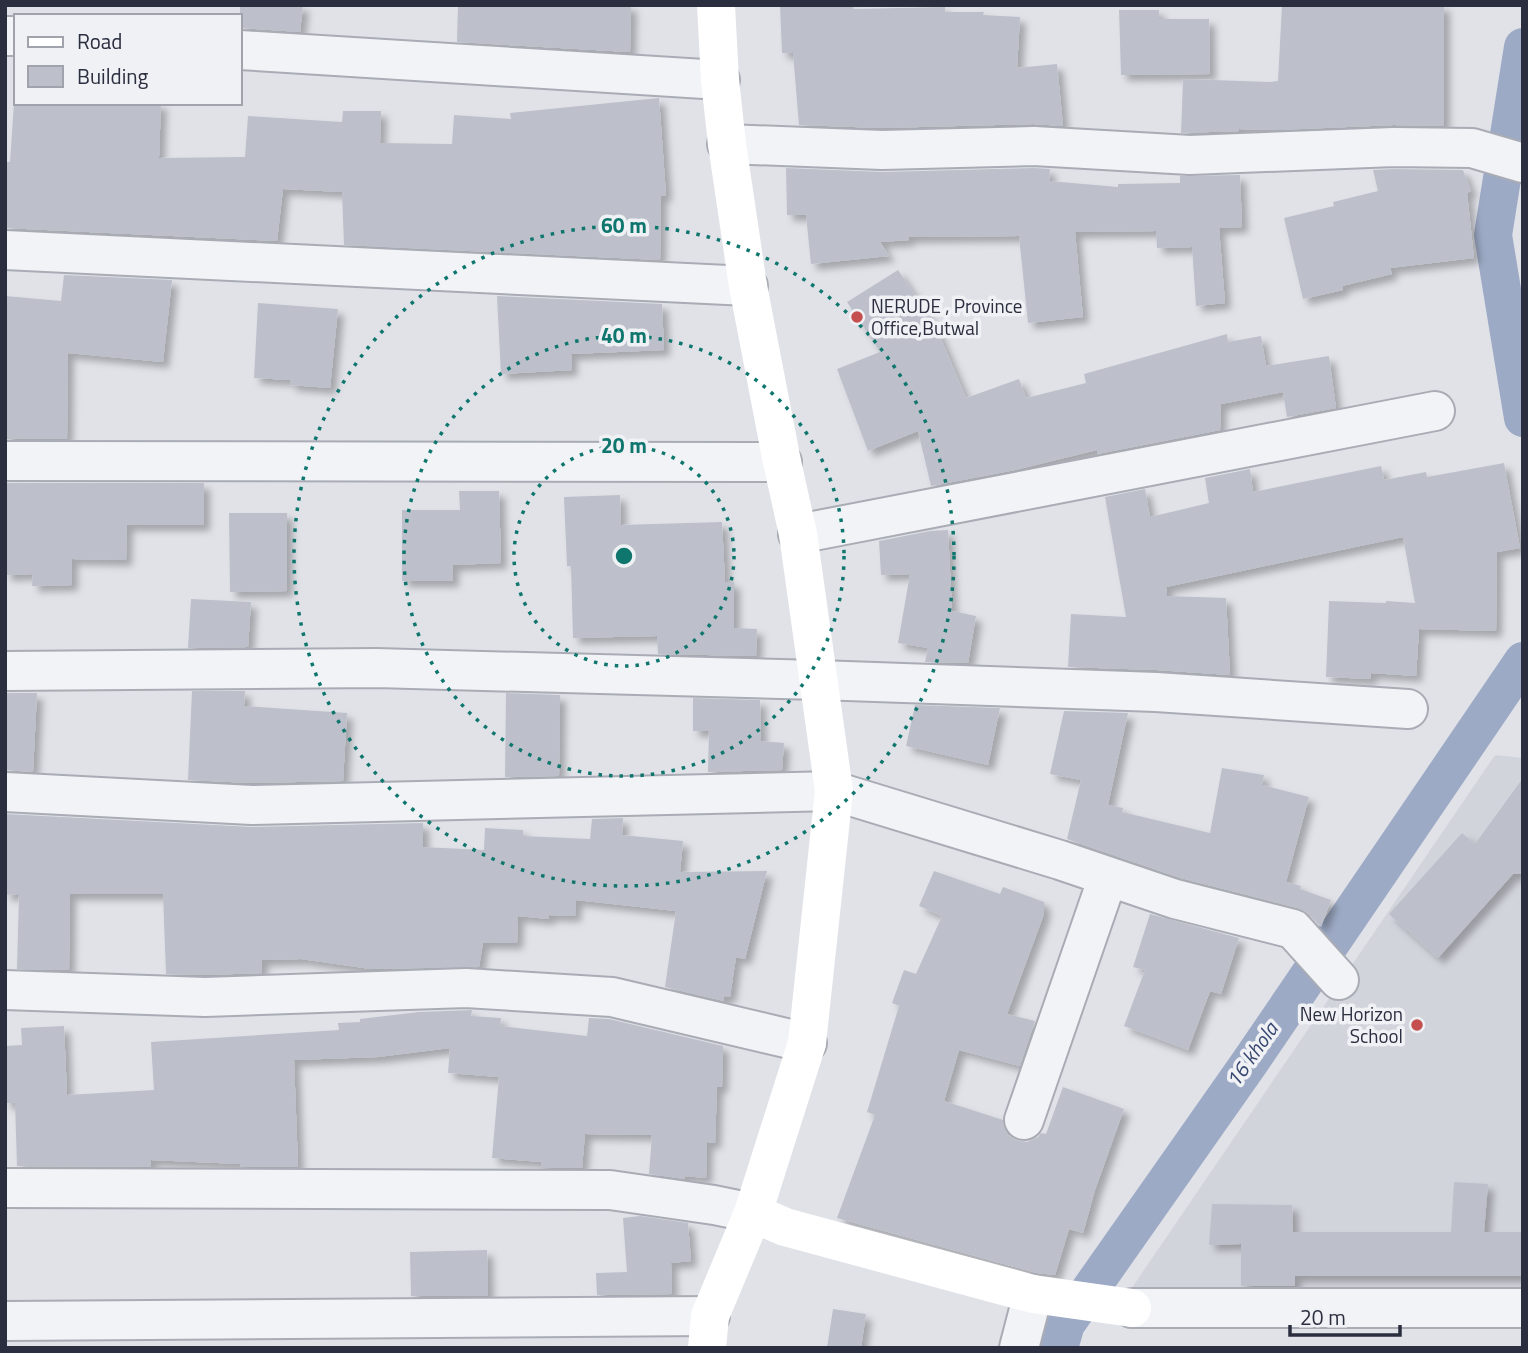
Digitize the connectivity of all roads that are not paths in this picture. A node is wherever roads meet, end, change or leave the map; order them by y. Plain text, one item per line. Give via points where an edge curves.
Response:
1 (716, 5) edge
2 (242, 50) edge
3 (720, 80) junction
4 (727, 144) junction
5 (1523, 163) edge
6 (5, 250) edge
7 (748, 286) junction
8 (1435, 411) dead end
9 (5, 461) edge
10 (782, 462) junction
11 (798, 534) junction
12 (5, 671) edge
13 (818, 680) junction
14 (1408, 709) dead end
15 (834, 791) junction
16 (5, 792) edge
17 (1108, 877) junction
18 (1339, 980) dead end
19 (5, 990) edge
20 (807, 1044) junction
21 (1024, 1120) dead end
22 (5, 1188) edge
23 (752, 1213) junction
24 (1044, 1296) junction
25 (1523, 1308) edge
26 (5, 1321) edge
27 (709, 1332) edge
28 (1019, 1348) edge

1 - 3 street
2 - 3 street
3 - 4 street
4 - 5 street via 882,150 1034,146 1190,156 1472,148
4 - 7 street
6 - 7 street
7 - 10 street
8 - 11 street
9 - 10 street
10 - 11 street
11 - 13 street
12 - 13 street via 376,668
13 - 14 street via 1156,692
13 - 15 street
15 - 16 street via 252,805
15 - 17 street
15 - 20 street
17 - 18 street via 1293,929
17 - 21 street
19 - 20 street via 205,997 466,988 612,996
20 - 23 street
22 - 23 street via 610,1190
23 - 24 street via 785,1227
23 - 27 street
24 - 25 street via 1132,1308
24 - 28 street
26 - 27 street

